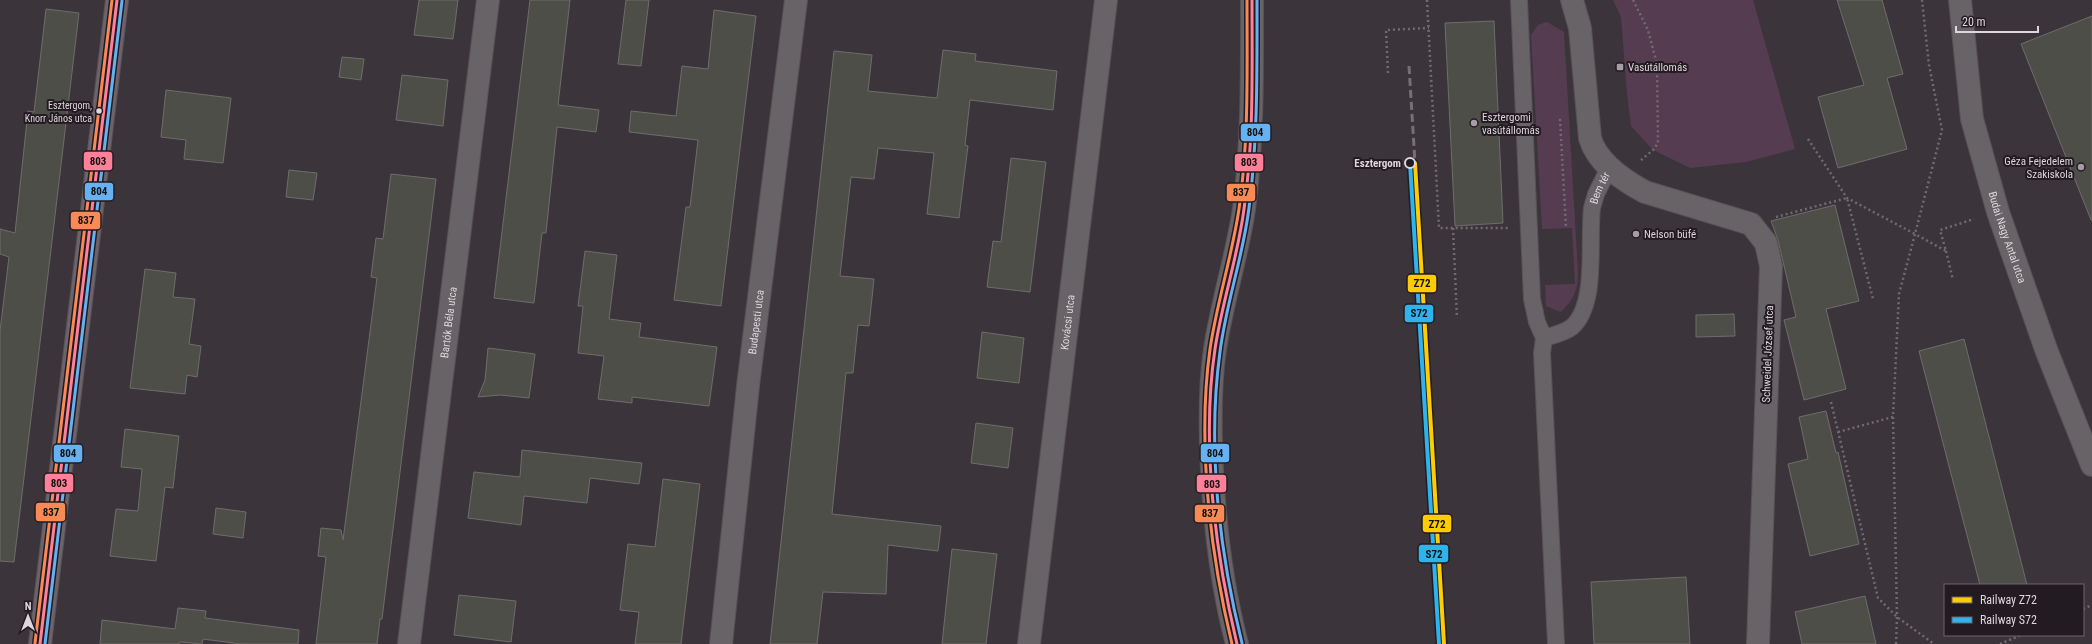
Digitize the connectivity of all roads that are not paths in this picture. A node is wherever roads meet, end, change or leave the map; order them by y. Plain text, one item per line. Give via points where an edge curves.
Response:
1 (118, 0) edge
2 (488, 0) edge
3 (796, 0) edge
4 (1106, 0) edge
5 (1252, 0) edge
6 (1519, 0) edge
7 (1572, 0) edge
8 (1960, 0) edge
9 (1609, 168) junction
10 (1544, 338) junction
11 (2092, 465) edge
12 (40, 644) edge
13 (409, 644) edge
14 (721, 644) edge
15 (1029, 644) edge
16 (1237, 644) edge
17 (1556, 644) edge
18 (1758, 644) edge

1 - 12 main road
2 - 13 street, Bartók Béla utca
3 - 14 street, Budapesti utca via 749,378
4 - 15 street, Kovácsi utca
5 - 16 street via 1251,107 1246,191 1238,243 1215,349 1210,423 1215,523 1221,568
6 - 10 lane via 1532,299
7 - 9 street, Bem tér via 1580,28 1590,138 1596,153
8 - 11 street, Budai Nagy Antal utca via 1972,119 1998,212
9 - 10 lane, Bem tér via 1592,208 1586,304 1573,326 1563,333
9 - 18 street, Schweidel József utca via 1645,192 1751,224 1766,244 1771,266
10 - 17 lane via 1542,353

